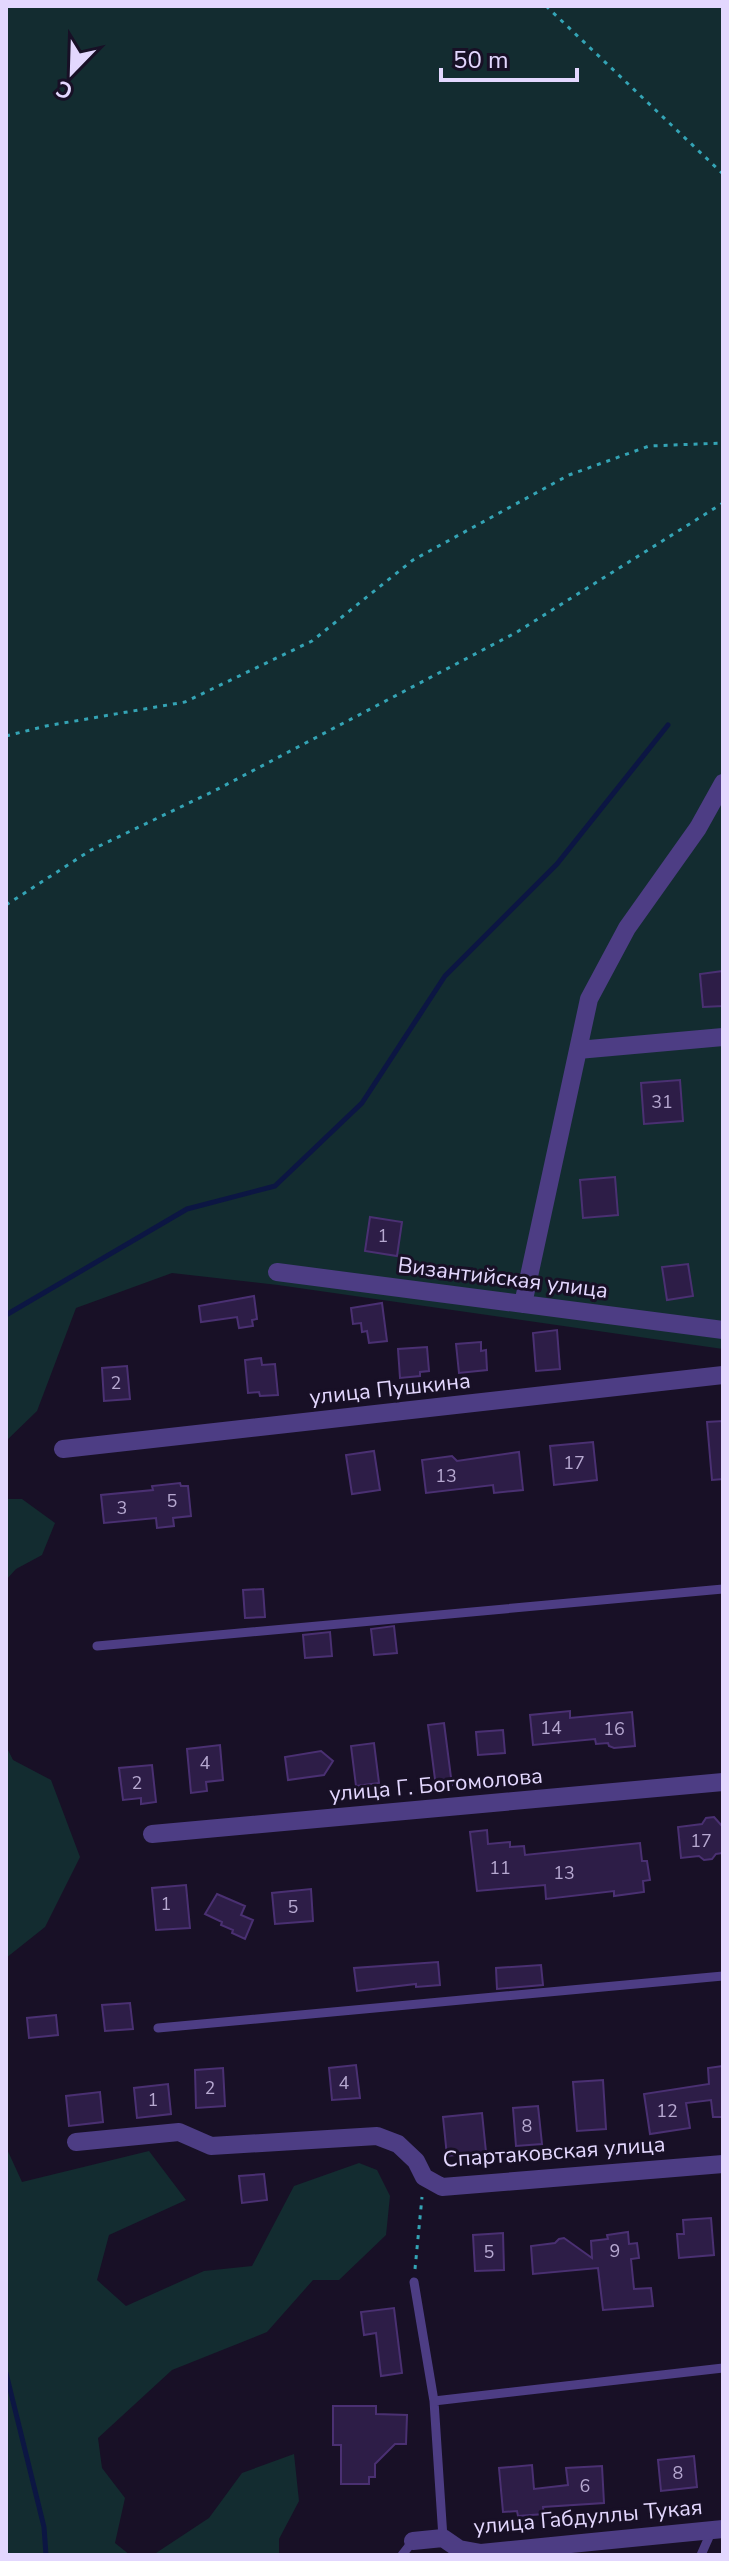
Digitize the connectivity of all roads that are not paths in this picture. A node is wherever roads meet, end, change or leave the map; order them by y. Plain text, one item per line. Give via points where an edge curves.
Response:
1 (723, 783) edge
2 (723, 1037) edge
3 (578, 1050) junction
4 (277, 1272) dead end
5 (523, 1304) junction
6 (723, 1330) edge
7 (723, 1375) edge
8 (63, 1449) dead end
9 (723, 1589) edge
10 (97, 1646) dead end
11 (723, 1782) edge
12 (152, 1834) dead end
13 (723, 1976) edge
14 (158, 2028) dead end
15 (76, 2142) dead end
16 (723, 2164) edge
17 (414, 2282) road end
18 (723, 2368) edge
19 (434, 2401) junction
20 (718, 2530) edge
21 (443, 2538) junction
22 (407, 2548) edge
23 (701, 2555) edge

1 - 3 street via 627,928 589,999
2 - 3 street
3 - 5 street
4 - 5 street, Византийская улица
5 - 6 street, Византийская улица
7 - 8 street, улица Пушкина
9 - 10 lane
11 - 12 street, улица Г. Богомолова
13 - 14 lane
15 - 16 street, Спартаковская улица via 179,2132 211,2146 377,2136 398,2144 424,2177 442,2187
17 - 19 lane
18 - 19 lane
19 - 21 lane
20 - 21 street, улица Габдуллы Тукая via 481,2553 459,2549
20 - 23 lane
21 - 22 street, улица Габдуллы Тукая

